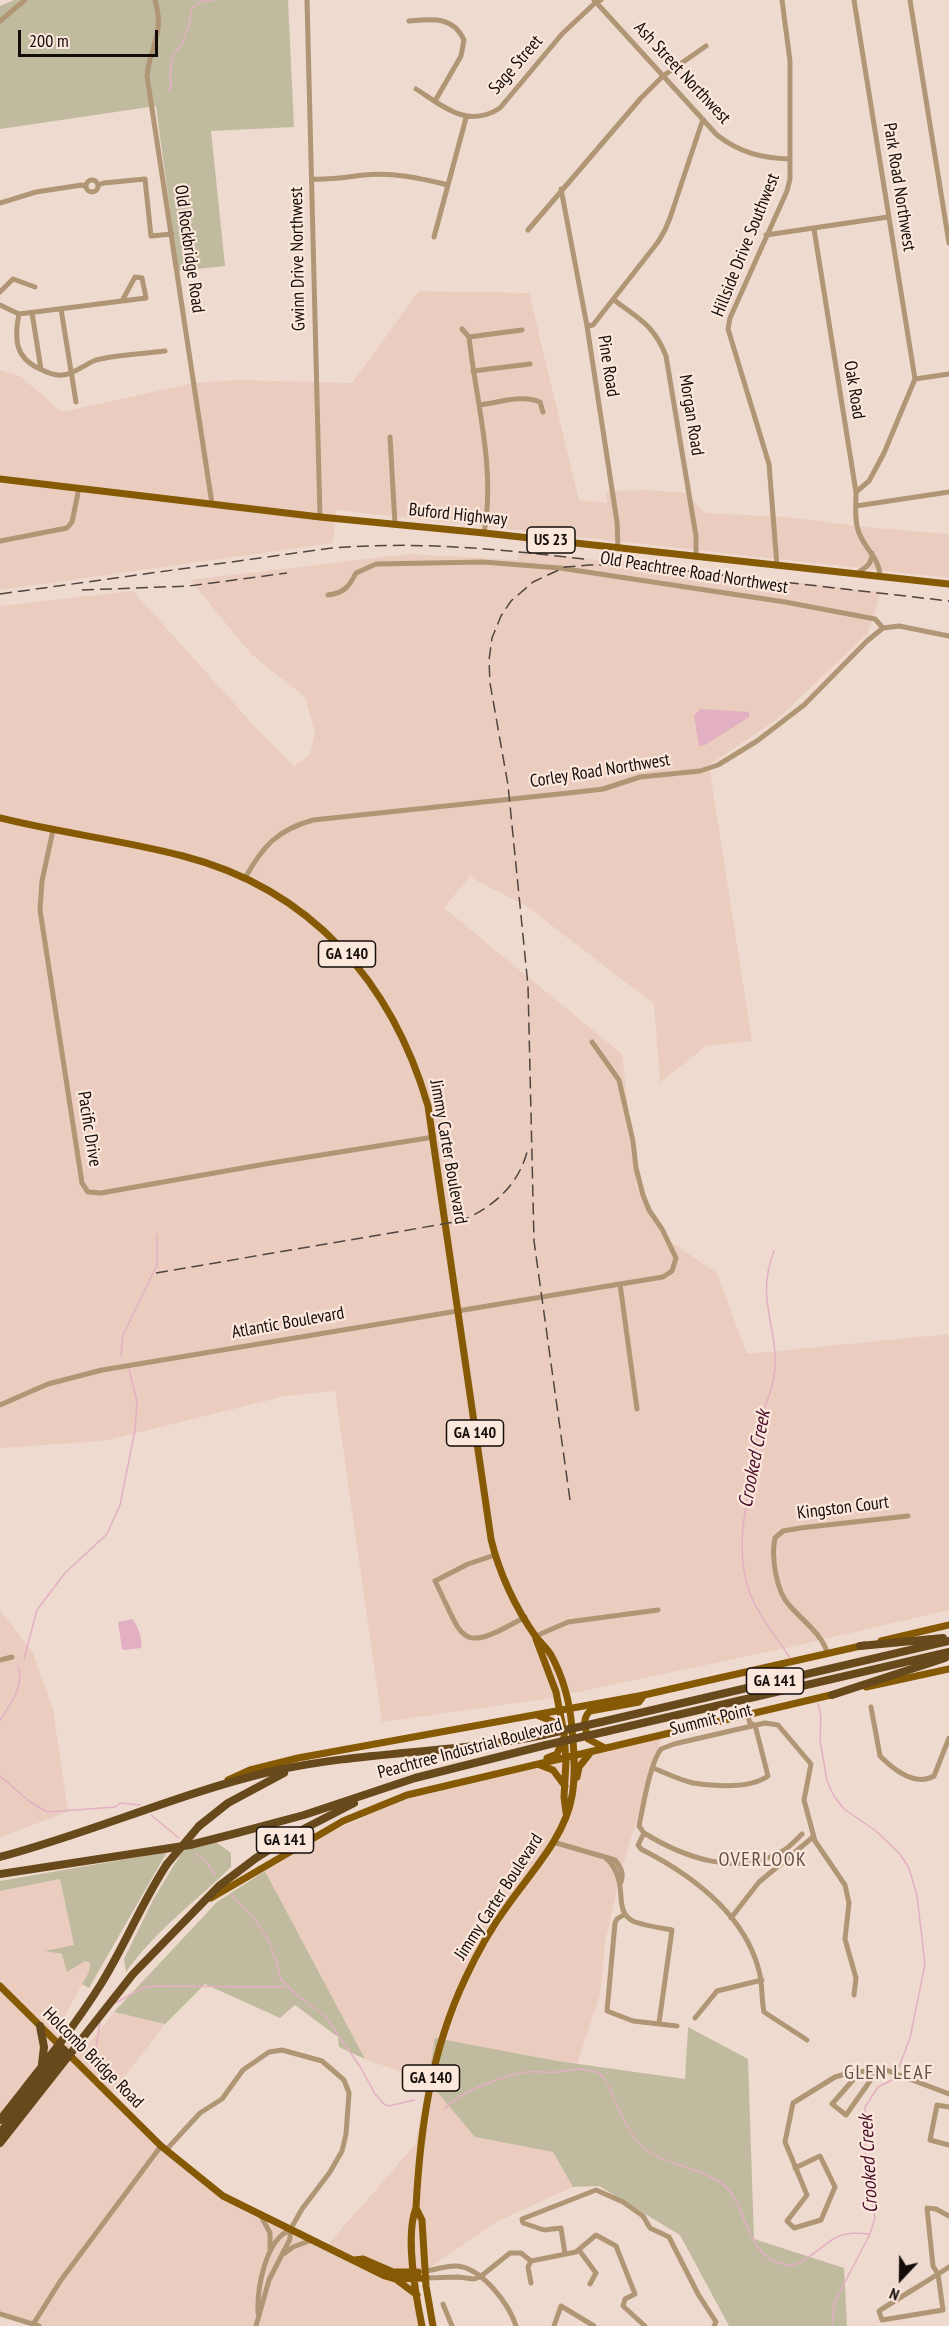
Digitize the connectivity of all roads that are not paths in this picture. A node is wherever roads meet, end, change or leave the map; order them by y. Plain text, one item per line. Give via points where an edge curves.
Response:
1 (25, 0) edge
2 (155, 0) edge
3 (307, 0) edge
4 (782, 0) edge
5 (854, 0) edge
6 (910, 0) edge
7 (597, 1) edge
8 (0, 21) edge
9 (409, 21) dead end
10 (706, 46) dead end
11 (663, 76) junction
12 (416, 89) dead end
13 (435, 101) junction
14 (466, 118) junction
15 (703, 119) junction
16 (790, 159) junction
17 (312, 180) junction
18 (448, 185) junction
19 (561, 189) junction
20 (0, 203) edge
21 (888, 217) junction
22 (814, 229) junction
23 (528, 230) dead end
24 (171, 234) junction
25 (766, 235) junction
26 (434, 237) dead end
27 (949, 243) edge
28 (35, 287) dead end
29 (0, 292) edge
30 (614, 300) junction
31 (122, 301) junction
32 (0, 305) edge
33 (61, 309) junction
34 (32, 313) junction
35 (19, 314) junction
36 (587, 326) junction
37 (462, 329) dead end
38 (522, 330) dead end
39 (469, 337) junction
40 (165, 351) dead end
41 (530, 364) dead end
42 (41, 369) junction
43 (473, 371) junction
44 (71, 372) junction
45 (949, 374) edge
46 (915, 379) junction
47 (76, 402) dead end
48 (479, 405) junction
49 (543, 412) dead end
50 (390, 437) dead end
51 (0, 479) edge
52 (79, 488) junction
53 (856, 492) junction
54 (949, 492) edge
55 (212, 504) junction
56 (856, 506) junction
57 (320, 517) junction
58 (394, 524) junction
59 (484, 533) junction
60 (0, 541) edge
61 (618, 548) junction
62 (872, 552) junction
63 (696, 557) junction
64 (777, 567) junction
65 (856, 574) junction
66 (880, 577) junction
67 (949, 584) edge
68 (328, 595) dead end
69 (883, 628) junction
70 (949, 636) edge
71 (0, 818) edge
72 (52, 830) junction
73 (245, 879) junction
74 (592, 1042) dead end
75 (434, 1137) junction
76 (620, 1284) junction
77 (457, 1310) junction
78 (0, 1405) edge
79 (637, 1409) dead end
80 (908, 1516) dead end
81 (495, 1556) junction
82 (658, 1610) dead end
83 (525, 1617) junction
84 (949, 1625) edge
85 (536, 1636) junction
86 (949, 1639) edge
87 (860, 1646) junction
88 (949, 1652) edge
89 (828, 1654) junction
90 (541, 1656) junction
91 (12, 1657) dead end
92 (949, 1657) edge
93 (0, 1660) edge
94 (949, 1669) edge
95 (644, 1695) junction
96 (832, 1695) junction
97 (566, 1705) junction
98 (586, 1706) junction
99 (871, 1707) dead end
100 (757, 1712) junction
101 (747, 1714) junction
102 (533, 1715) junction
103 (755, 1725) junction
104 (567, 1732) junction
105 (949, 1738) edge
106 (605, 1748) junction
107 (592, 1752) junction
108 (571, 1759) junction
109 (538, 1764) junction
110 (653, 1768) junction
111 (293, 1769) junction
112 (479, 1777) junction
113 (565, 1788) junction
114 (208, 1789) junction
115 (378, 1790) junction
116 (567, 1813) junction
117 (644, 1833) junction
118 (802, 1834) dead end
119 (813, 1837) junction
120 (553, 1842) junction
121 (783, 1851) junction
122 (0, 1857) edge
123 (782, 1863) junction
124 (0, 1874) edge
125 (202, 1904) junction
126 (625, 1914) junction
127 (731, 1918) junction
128 (762, 1980) junction
129 (0, 1986) edge
130 (854, 1995) dead end
131 (695, 2018) dead end
132 (659, 2023) junction
133 (40, 2026) junction
134 (677, 2026) dead end
135 (807, 2040) dead end
136 (64, 2050) junction
137 (41, 2067) junction
138 (877, 2071) junction
139 (853, 2072) junction
140 (949, 2094) edge
141 (949, 2107) edge
142 (0, 2120) edge
143 (0, 2133) edge
144 (0, 2143) edge
145 (949, 2145) edge
146 (164, 2148) junction
147 (795, 2168) junction
148 (416, 2208) junction
149 (260, 2215) junction
150 (949, 2216) edge
151 (290, 2230) junction
152 (312, 2240) junction
153 (579, 2250) junction
154 (565, 2254) junction
155 (268, 2256) junction
156 (278, 2260) junction
157 (354, 2260) junction
158 (531, 2260) junction
159 (459, 2266) junction
160 (949, 2267) edge
161 (938, 2274) junction
162 (425, 2275) junction
163 (414, 2276) junction
164 (458, 2277) junction
165 (480, 2277) junction
166 (395, 2279) junction
167 (531, 2283) dead end
168 (590, 2284) dead end
169 (417, 2295) junction
170 (443, 2304) dead end
171 (0, 2314) edge
172 (258, 2318) junction
173 (37, 2325) edge
174 (256, 2326) edge
175 (422, 2326) edge
176 (433, 2326) edge
177 (452, 2326) edge
178 (516, 2326) edge
179 (554, 2326) edge
180 (594, 2326) edge
181 (645, 2326) edge
182 (714, 2326) edge

1 - 8 street
2 - 24 street, Old Rockbridge Road via 159,30 147,76
3 - 17 street, Gwinn Drive Northwest
4 - 16 street, Hillside Drive Southwest via 790,61
5 - 21 street, Park Road Northwest
6 - 27 street
7 - 11 street, Ash Street Northwest
7 - 14 street, Sage Street via 562,34 500,108
9 - 13 street via 445,21 464,40 461,56
10 - 11 street
11 - 15 street, Ash Street Northwest
11 - 19 street
12 - 13 street
13 - 14 street
14 - 18 street
15 - 16 street, Ash Street Northwest via 739,150 765,158
15 - 30 street via 665,230
16 - 25 street, Hillside Drive Southwest via 787,191
17 - 18 street via 412,176
17 - 57 street, Gwinn Drive Northwest
18 - 26 street
19 - 23 street
19 - 36 street, Pine Road
20 - 24 street via 36,192 86,187 92,180 99,185 145,179 151,236
21 - 22 street
21 - 46 street, Park Road Northwest
22 - 25 street
22 - 53 street, Oak Road
24 - 55 street, Old Rockbridge Road
25 - 64 street, Hillside Drive Southwest via 728,329 769,464
28 - 29 street via 14,279
30 - 36 street via 593,325
30 - 63 street, Morgan Road via 659,338 666,356 696,536
31 - 31 street via 135,277 141,278 146,298
31 - 33 street
32 - 35 street
33 - 34 street
33 - 44 street
34 - 35 street
34 - 42 street
35 - 42 street via 16,333 22,357
36 - 61 street, Pine Road
37 - 39 street
38 - 39 street
39 - 43 street
40 - 44 street via 96,360
41 - 43 street
42 - 44 street via 64,376
43 - 48 street
44 - 47 street
45 - 46 street
46 - 53 street via 884,453 869,481
48 - 49 street via 534,400 540,402
48 - 59 street via 488,465
50 - 58 street
51 - 52 main road, Buford Highway / US 23
52 - 55 main road, Buford Highway / US 23
52 - 60 street via 72,522 67,528
53 - 56 street, Oak Road
54 - 56 street
55 - 57 main road, Buford Highway / US 23
56 - 62 street, Oak Road via 859,533
57 - 58 main road, Buford Highway / US 23
58 - 59 main road, Buford Highway / US 23
59 - 61 main road, Buford Highway / US 23
61 - 63 main road, Buford Highway / US 23
62 - 65 street via 867,567
62 - 66 street, Oak Road
63 - 64 main road, Buford Highway / US 23
64 - 65 main road, Buford Highway / US 23
65 - 66 main road, Buford Highway / US 23
66 - 67 main road, Buford Highway / US 23
68 - 69 street, Old Peachtree Road Northwest via 341,593 356,573 376,564 505,562 785,602 875,619
69 - 70 street via 899,626
69 - 73 street, Corley Road Northwest via 804,705 718,765 700,771 640,777 603,789 314,820 279,835 258,856
71 - 72 main road, Jimmy Carter Boulevard / GA 140
72 - 73 main road, Jimmy Carter Boulevard / GA 140 via 183,856
72 - 75 street, Pacific Drive via 40,910 82,1183 88,1192 103,1193
73 - 75 main road, Jimmy Carter Boulevard / GA 140 via 300,912 342,948 371,982 406,1042
74 - 76 street, Atlantic Boulevard via 619,1080 643,1195 676,1258 672,1271 663,1277
75 - 77 main road, Jimmy Carter Boulevard / GA 140
76 - 77 street, Atlantic Boulevard
76 - 79 street
77 - 78 street, Atlantic Boulevard via 102,1370 48,1384
77 - 81 main road, Jimmy Carter Boulevard / GA 140
80 - 89 street, Kingston Court via 800,1528 783,1531 774,1538 772,1560 788,1605 816,1632
81 - 83 main road, Jimmy Carter Boulevard / GA 140
81 - 83 street via 435,1581 457,1629 468,1638 479,1639
82 - 85 street via 568,1623
83 - 85 main road, Jimmy Carter Boulevard / GA 140
84 - 87 main road, Peachtree Industrial Boulevard
85 - 90 main road, Jimmy Carter Boulevard / GA 140
85 - 97 main road, Jimmy Carter Boulevard / GA 140 via 550,1653
86 - 87 highway
86 - 111 highway, Peachtree Industrial Boulevard / GA 141, bridge via 543,1735 476,1747 347,1758
87 - 89 main road, Peachtree Industrial Boulevard
88 - 115 highway, Peachtree Industrial Boulevard / GA 141, bridge via 546,1745
89 - 95 main road, Peachtree Industrial Boulevard
90 - 97 main road, Jimmy Carter Boulevard / GA 140
90 - 102 main road via 555,1698 546,1710
91 - 93 street
92 - 96 highway
94 - 96 main road, Peachtree Industrial Boulevard
95 - 98 main road, Peachtree Industrial Boulevard
95 - 106 main road via 639,1702 586,1714 588,1739
96 - 100 main road, Peachtree Industrial Boulevard
97 - 98 main road, Peachtree Industrial Boulevard
97 - 98 main road via 571,1699
97 - 102 main road, Peachtree Industrial Boulevard
97 - 104 main road, Jimmy Carter Boulevard / GA 140
98 - 104 main road via 575,1715
99 - 105 street via 880,1756 907,1776 934,1776
100 - 101 main road, Peachtree Industrial Boulevard
100 - 103 street via 759,1720
101 - 103 street
101 - 106 main road, Peachtree Industrial Boulevard
102 - 104 main road via 556,1723
102 - 114 main road, Peachtree Industrial Boulevard via 298,1758 250,1770
103 - 110 street, Summit Point via 664,1747
103 - 110 street via 768,1776 760,1781 693,1783
103 - 119 street, Summit Point via 778,1725 810,1760 804,1800
104 - 107 main road
104 - 108 main road, Jimmy Carter Boulevard / GA 140
104 - 108 main road
104 - 112 main road via 553,1757 483,1772
106 - 107 main road, Peachtree Industrial Boulevard
107 - 108 main road, Peachtree Industrial Boulevard
107 - 116 main road via 579,1767 575,1798
108 - 109 main road, Peachtree Industrial Boulevard
108 - 113 main road, Jimmy Carter Boulevard / GA 140
108 - 116 main road, Jimmy Carter Boulevard / GA 140 via 572,1799
109 - 112 main road, Peachtree Industrial Boulevard
109 - 113 main road via 553,1770
110 - 117 street, Summit Point via 639,1826
111 - 114 highway
111 - 136 highway, GA 141, bridge via 248,1790 222,1808 200,1826 167,1864
112 - 125 main road via 408,1795 360,1813
113 - 116 main road, Jimmy Carter Boulevard / GA 140
114 - 122 highway
115 - 124 highway, Peachtree Industrial Boulevard via 190,1845
115 - 125 highway, GA 141 via 318,1820 256,1858
116 - 120 main road, Jimmy Carter Boulevard / GA 140
117 - 121 street via 671,1849 711,1860 752,1862
117 - 127 street, Summit Point via 638,1845 641,1849 682,1873 715,1899
118 - 121 street
119 - 123 street
119 - 130 street via 845,1885 849,1903 845,1939 856,1978
120 - 126 street via 615,1860 623,1876 621,1905
120 - 148 main road, Jimmy Carter Boulevard / GA 140 via 488,1935 452,2010 436,2056 427,2101
121 - 123 street
123 - 127 street via 759,1882
125 - 136 highway, GA 141
126 - 132 street via 633,1921 672,1930
126 - 132 street via 615,1923 607,2011 633,2021
127 - 128 street via 752,1950
128 - 131 street via 717,1991
128 - 135 street via 764,2012
129 - 133 main road, Holcomb Bridge Road
132 - 134 street
133 - 136 main road, Holcomb Bridge Road
133 - 137 highway via 44,2047
136 - 137 highway, GA 141
136 - 143 highway
136 - 144 highway, GA 141
136 - 146 main road, Holcomb Bridge Road
137 - 142 highway, GA 141
138 - 139 street
138 - 139 street via 846,2115 832,2104 853,2080
138 - 140 street via 886,2070
139 - 147 street via 835,2077 793,2103 784,2142
141 - 145 street via 937,2105 930,2140
146 - 149 main road, Holcomb Bridge Road via 223,2196
146 - 151 street via 200,2113 222,2099 243,2070 269,2052 282,2050 322,2061 344,2080 350,2093 346,2134 330,2172
146 - 173 street via 61,2280
147 - 147 street via 807,2195 786,2220 794,2228 821,2220 836,2187 820,2156
148 - 162 main road, GA 140 via 422,2220
148 - 163 main road, Jimmy Carter Boulevard / GA 140 via 411,2219
149 - 151 main road, Holcomb Bridge Road
149 - 155 street via 271,2237
150 - 161 street via 927,2208 933,2266
151 - 152 main road, Holcomb Bridge Road
151 - 155 street
151 - 156 street via 290,2239
152 - 156 street via 293,2247
152 - 157 main road, Holcomb Bridge Road
153 - 154 street
153 - 168 street via 596,2273
153 - 181 street via 596,2235 616,2246 635,2294 623,2306
154 - 158 street
154 - 182 street via 561,2228 544,2230 523,2223 522,2219 596,2190 623,2202 643,2216 650,2228 669,2237 716,2322
155 - 172 street via 261,2277
156 - 172 street
157 - 163 main road, Holcomb Bridge Road via 363,2259
157 - 166 main road, Holcomb Bridge Road
158 - 165 street via 520,2253 510,2253
158 - 167 street
159 - 162 street
159 - 164 street
159 - 165 street via 477,2272
160 - 161 street
161 - 161 street via 879,2311 882,2320 943,2310
162 - 163 main road, Holcomb Bridge Road
162 - 164 street
162 - 176 main road, GA 140
163 - 166 main road, Holcomb Bridge Road
163 - 169 main road, GA 140
164 - 165 street
165 - 178 street via 506,2301
166 - 169 main road
169 - 175 main road, GA 140
170 - 177 street
171 - 173 street
172 - 174 street
179 - 180 street via 561,2306

